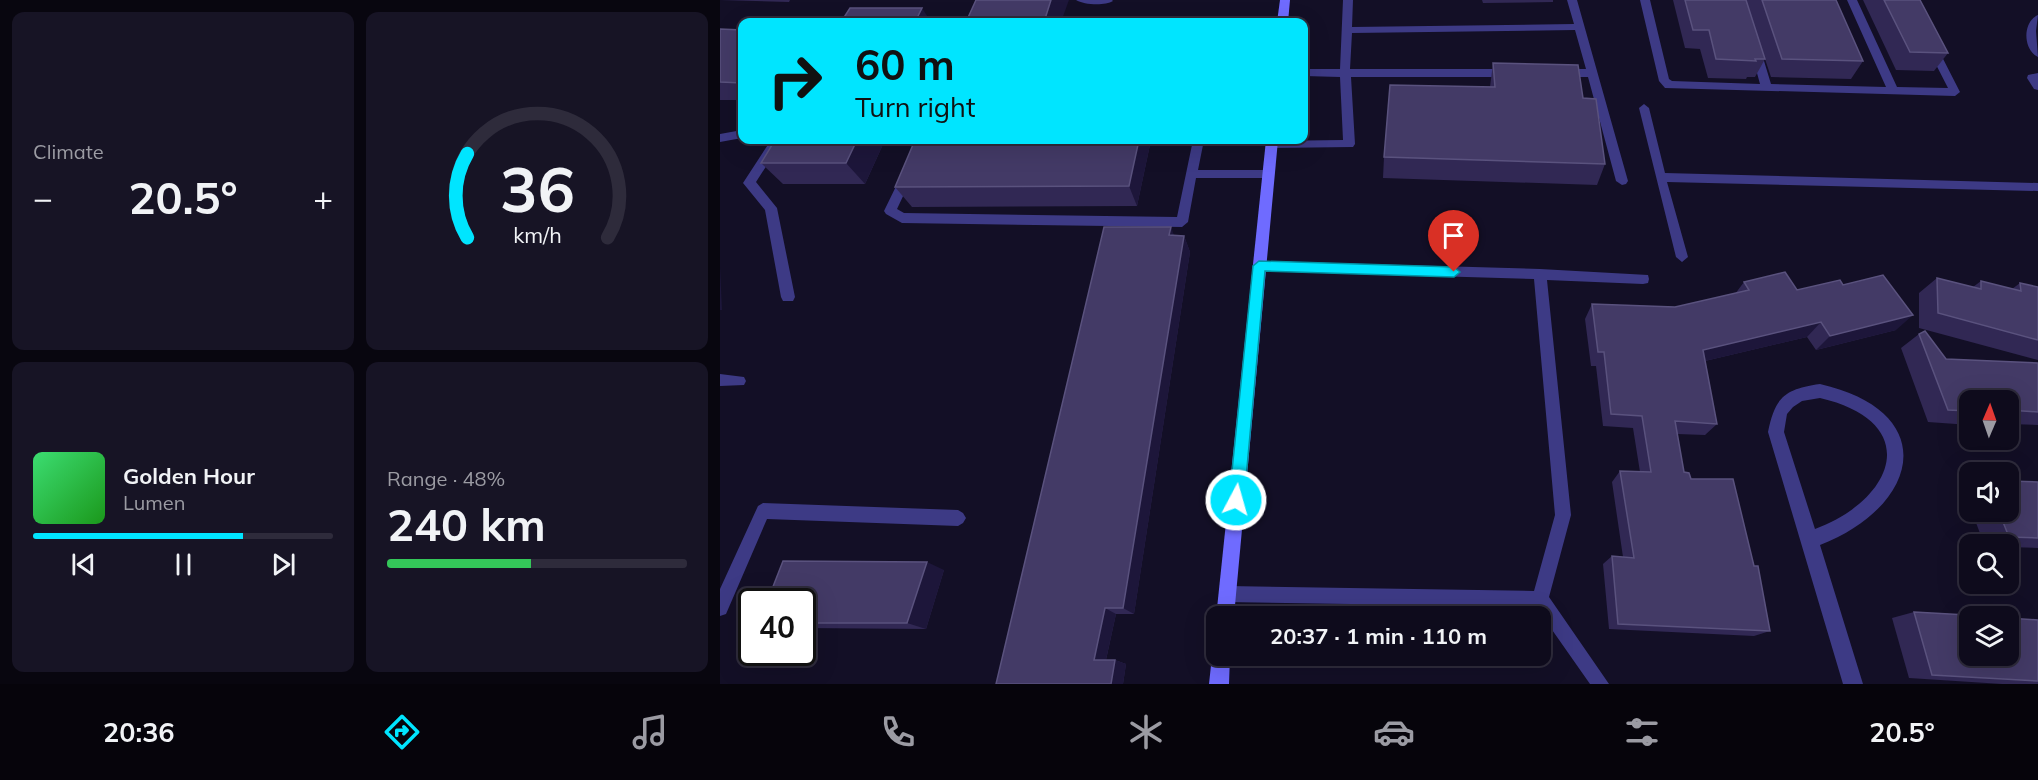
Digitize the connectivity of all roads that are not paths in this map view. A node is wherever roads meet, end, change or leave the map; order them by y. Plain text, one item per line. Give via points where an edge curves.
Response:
1 (1081, 0) edge
2 (1108, 0) edge
3 (1285, 0) edge
4 (1348, 0) edge
5 (1572, 0) edge
6 (1645, 0) edge
7 (1852, 0) edge
8 (1283, 18) edge
9 (2038, 18) edge
10 (1579, 27) junction
11 (1349, 30) junction
12 (1928, 41) edge
13 (1753, 44) edge
14 (2038, 54) edge
15 (1308, 73) edge
16 (1346, 73) junction
17 (1522, 73) edge
18 (1545, 73) edge
19 (1591, 73) junction
20 (2038, 77) edge
21 (2038, 86) edge
22 (1767, 88) junction
23 (1893, 91) junction
24 (1644, 108) dead end
25 (738, 135) edge
26 (720, 138) edge
27 (1308, 143) edge
28 (774, 144) edge
29 (1197, 144) edge
30 (1271, 144) edge
31 (913, 160) edge
32 (1191, 174) junction
33 (1268, 174) junction
34 (1660, 177) junction
35 (1622, 180) dead end
36 (2038, 188) edge
37 (1682, 256) dead end
38 (1259, 266) junction
39 (1540, 274) junction
40 (1643, 279) dead end
41 (788, 297) dead end
42 (720, 380) edge
43 (739, 381) dead end
44 (958, 518) dead end
45 (1810, 540) junction
46 (1227, 594) junction
47 (1540, 599) junction
48 (1226, 606) edge
49 (720, 608) edge
50 (1220, 666) edge
51 (1219, 684) edge
52 (1600, 684) edge
53 (1852, 684) edge

1 - 2 lane
3 - 8 street
4 - 11 lane
5 - 10 lane
6 - 22 lane via 1664,81 1669,85
7 - 23 lane
9 - 14 lane via 2030,34
10 - 11 lane
10 - 19 lane
11 - 16 lane
12 - 23 lane via 1955,92
13 - 22 lane
15 - 16 lane
16 - 17 lane
16 - 27 lane via 1349,144
18 - 19 lane
19 - 35 lane
20 - 21 lane via 2032,78
22 - 23 lane
24 - 34 lane
25 - 26 lane
28 - 41 lane via 749,183 771,208
29 - 32 lane
30 - 33 street
31 - 32 lane via 890,212 902,218 1182,222
32 - 33 lane
33 - 38 street
34 - 36 lane
34 - 37 lane
38 - 39 lane
38 - 46 street
39 - 40 lane
39 - 47 lane via 1563,515
42 - 43 lane
44 - 49 lane via 763,511
45 - 45 street via 1776,432 1780,412 1787,402 1799,394 1821,391 1861,404 1882,422 1897,459 1883,491 1858,517 1836,531
45 - 53 street
46 - 47 lane
46 - 48 street
47 - 52 lane
50 - 51 street

